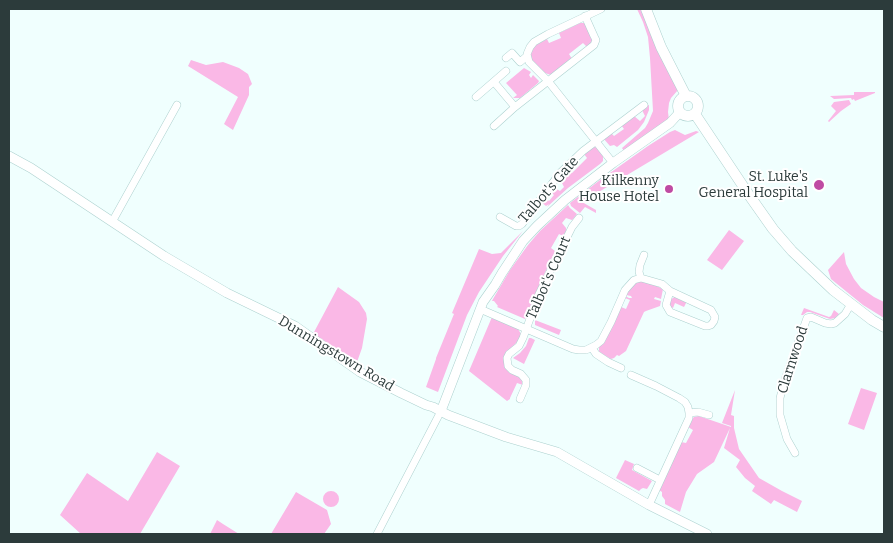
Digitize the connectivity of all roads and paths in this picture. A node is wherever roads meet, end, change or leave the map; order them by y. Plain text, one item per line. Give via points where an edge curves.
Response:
1 (601, 9) edge
2 (646, 9) edge
3 (585, 16) junction
4 (527, 56) junction
5 (506, 58) dead end
6 (506, 71) dead end
7 (548, 80) junction
8 (494, 82) junction
9 (686, 96) junction
10 (476, 97) dead end
11 (177, 105) dead end
12 (644, 105) dead end
13 (515, 107) junction
14 (680, 112) junction
15 (695, 114) junction
16 (494, 126) dead end
17 (596, 141) junction
18 (9, 156) edge
19 (613, 163) junction
20 (500, 217) dead end
21 (579, 218) dead end
22 (112, 222) junction
23 (644, 255) dead end
24 (641, 278) junction
25 (670, 291) junction
26 (851, 304) junction
27 (480, 309) junction
28 (884, 327) edge
29 (526, 329) junction
30 (592, 348) junction
31 (619, 364) dead end
32 (631, 375) dead end
33 (520, 399) dead end
34 (441, 411) junction
35 (689, 413) junction
36 (709, 415) dead end
37 (795, 453) dead end
38 (637, 468) dead end
39 (660, 480) junction
40 (649, 505) junction
41 (377, 534) edge
42 (706, 534) edge

1 - 3 street
2 - 9 main road
3 - 4 street via 534,42
3 - 7 street via 596,40 594,45
4 - 5 street via 520,62 512,53
4 - 7 street
6 - 8 street
7 - 13 street
7 - 17 street
8 - 10 street
8 - 13 street
9 - 14 main road via 679,102
9 - 15 main road via 698,102
11 - 22 street
12 - 17 street, Talbot's Gate
13 - 16 street
14 - 15 main road via 686,116
14 - 19 street via 670,123
15 - 26 main road via 773,229 801,261
17 - 19 street
17 - 20 street, Talbot's Gate via 560,173 522,224 516,226
18 - 22 street, Dunningstown Road
19 - 27 street via 536,226
21 - 29 street, Talbot's Court via 570,225
22 - 34 street, Dunningstown Road via 227,293 295,326 360,372
23 - 24 street via 639,272
24 - 25 street via 662,284
24 - 30 street via 634,280 625,290 611,322
25 - 25 street via 666,305 670,312 705,326 711,325 715,317 711,310
26 - 28 main road
26 - 37 street, Clarnwood via 845,314 831,324 807,318 780,398 782,423
27 - 29 street, Talbot's Court
27 - 34 street
29 - 30 street, Talbot's Court via 573,349
29 - 33 street, Talbot's Court via 519,346 506,358 508,366 526,380
30 - 31 street via 596,354
32 - 35 street via 679,398 685,402
34 - 40 street, Dunningstown Road via 558,452
34 - 41 street
35 - 36 street
35 - 39 street
38 - 39 street
39 - 40 street
40 - 42 street, Dunningstown Road

